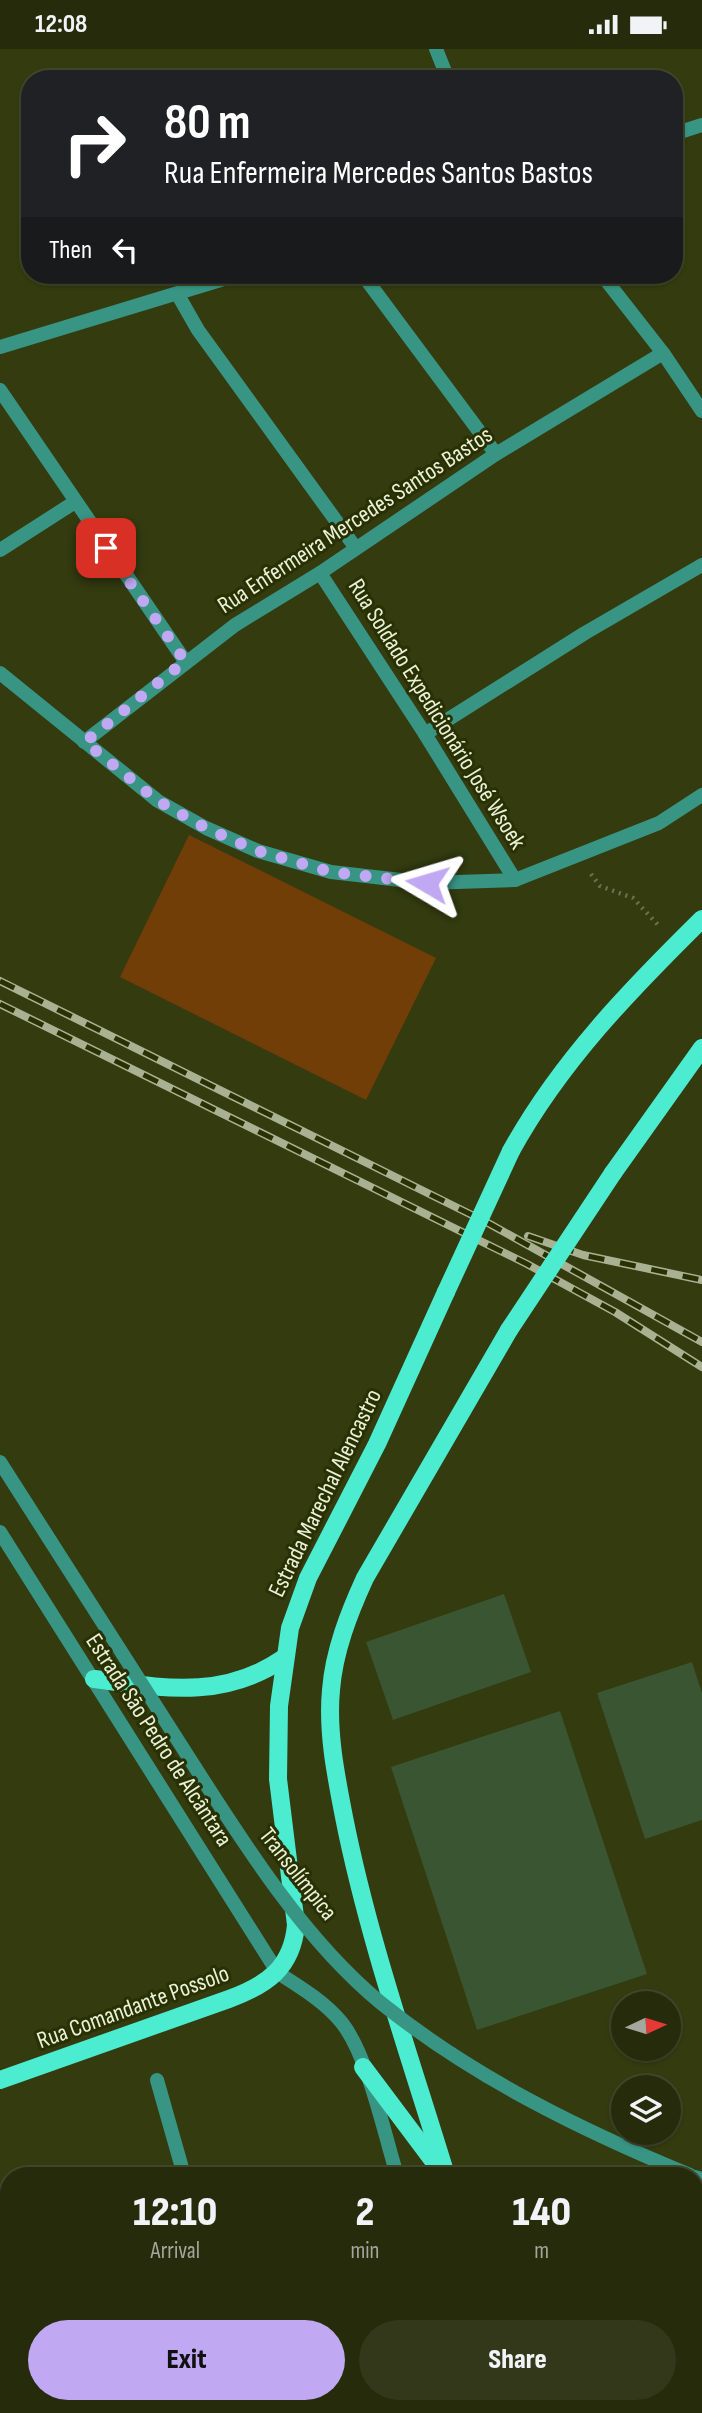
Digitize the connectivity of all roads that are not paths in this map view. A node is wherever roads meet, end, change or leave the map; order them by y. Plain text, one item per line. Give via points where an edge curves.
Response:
1 (436, 49) edge
2 (444, 70) edge
3 (702, 125) edge
4 (683, 131) edge
5 (210, 284) edge
6 (370, 284) edge
7 (609, 284) edge
8 (178, 295) junction
9 (0, 347) edge
10 (663, 353) junction
11 (0, 390) edge
12 (702, 411) edge
13 (496, 454) junction
14 (75, 502) junction
15 (355, 547) junction
16 (0, 550) edge
17 (702, 565) edge
18 (320, 573) junction
19 (185, 661) junction
20 (1, 677) edge
21 (425, 734) junction
22 (85, 742) junction
23 (702, 795) edge
24 (515, 880) junction
25 (702, 919) edge
26 (702, 1048) edge
27 (0, 1462) edge
28 (0, 1532) edge
29 (284, 1658) junction
30 (94, 1679) junction
31 (278, 1972) junction
32 (363, 2067) junction
33 (0, 2080) edge
34 (157, 2080) dead end
35 (182, 2167) edge
36 (394, 2167) edge
37 (439, 2167) edge
38 (443, 2167) edge
39 (671, 2167) edge

1 - 2 street
3 - 4 street
5 - 8 street
6 - 13 street
7 - 10 street
8 - 9 street
8 - 15 street via 198,330
10 - 12 street
10 - 13 street, Rua Enfermeira Mercedes Santos Bastos
11 - 14 street
13 - 15 street, Rua Enfermeira Mercedes Santos Bastos
14 - 16 street
14 - 19 street
15 - 18 street, Rua Enfermeira Mercedes Santos Bastos
17 - 21 street
18 - 19 street, Rua Enfermeira Mercedes Santos Bastos
18 - 21 street, Rua Soldado Expedicionário José Wsoek
19 - 22 street, Rua Enfermeira Mercedes Santos Bastos
20 - 22 street
21 - 24 street, Rua Soldado Expedicionário José Wsoek
22 - 24 street via 158,801 258,851 331,872 427,883
23 - 24 street via 659,823
25 - 29 main road, Estrada Marechal Alencastro, bridge via 627,994 536,1106 377,1444 308,1579
26 - 38 main road, bridge via 509,1330 365,1578 346,1622 331,1689 340,1793 362,1897
27 - 39 street, Transolímpica, bridge via 230,1822 342,1966 380,2002 443,2049 583,2130
28 - 30 street, Estrada São Pedro de Alcântara
29 - 30 main road via 259,1675 214,1686 146,1686
29 - 31 main road, Estrada Marechal Alencastro via 278,1779 296,1925 295,1939
30 - 31 street, Estrada São Pedro de Alcântara
31 - 32 street via 332,2012 354,2042
31 - 33 main road, Rua Comandante Possolo via 242,1994
32 - 36 street
32 - 37 main road
34 - 35 street

